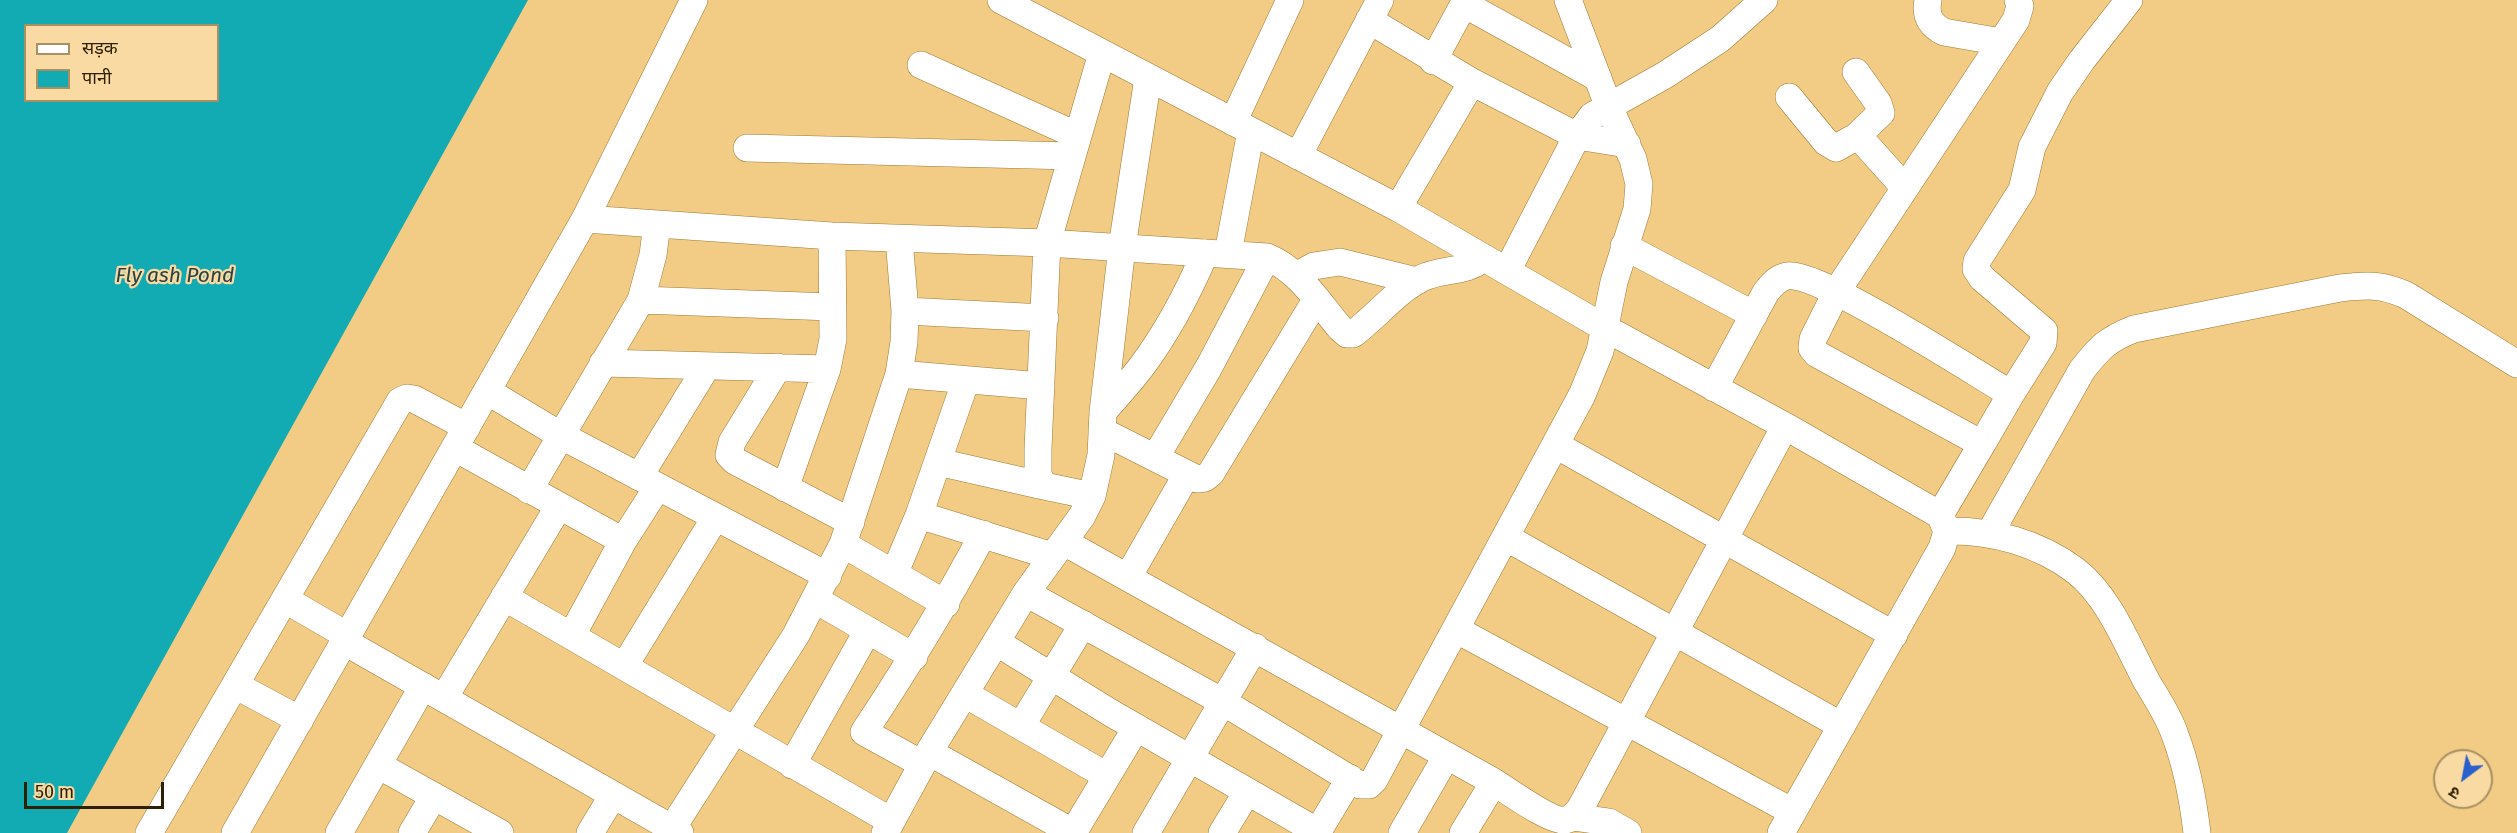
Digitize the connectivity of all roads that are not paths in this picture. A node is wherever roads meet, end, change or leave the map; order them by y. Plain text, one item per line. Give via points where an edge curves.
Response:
1 (694, 0) edge
2 (1001, 0) edge
3 (1568, 0) edge
4 (1764, 0) edge
5 (1928, 0) edge
6 (2018, 0) edge
7 (2129, 0) edge
8 (1465, 2) edge
9 (1279, 4) edge
10 (1374, 10) edge
11 (2001, 42) junction
12 (1102, 53) junction
13 (1434, 61) junction
14 (921, 65) dead end
15 (1856, 72) dead end
16 (1148, 78) junction
17 (1598, 78) junction
18 (1472, 82) junction
19 (1789, 97) dead end
20 (1608, 105) junction
21 (1242, 127) junction
22 (1577, 136) junction
23 (1856, 137) junction
24 (1627, 144) junction
25 (1075, 146) junction
26 (747, 148) dead end
27 (1298, 156) junction
28 (1904, 187) junction
29 (1398, 208) junction
30 (585, 219) junction
31 (657, 224) junction
32 (832, 236) junction
33 (899, 239) junction
34 (1047, 243) junction
35 (1624, 246) junction
36 (1122, 247) junction
37 (1217, 253) junction
38 (1267, 257) junction
39 (1483, 258) junction
40 (1507, 271) junction
41 (1296, 276) junction
42 (1417, 281) junction
43 (1837, 291) junction
44 (641, 300) junction
45 (1316, 300) junction
46 (831, 308) junction
47 (905, 311) junction
48 (1754, 315) junction
49 (1044, 318) junction
50 (1605, 328) junction
51 (603, 363) junction
52 (2517, 364) edge
53 (707, 366) junction
54 (778, 367) junction
55 (827, 369) junction
56 (899, 374) junction
57 (966, 380) junction
58 (1041, 386) junction
59 (1714, 388) junction
60 (487, 391) junction
61 (2011, 394) junction
62 (1102, 421) junction
63 (1785, 426) junction
64 (560, 435) junction
65 (461, 438) junction
66 (1982, 444) junction
67 (1556, 445) junction
68 (1155, 458) junction
69 (938, 462) junction
70 (1187, 474) junction
71 (648, 482) junction
72 (1044, 486) junction
73 (785, 488) junction
74 (529, 490) junction
75 (1092, 495) junction
76 (559, 506) junction
77 (919, 515) junction
78 (715, 518) junction
79 (1944, 523) junction
80 (847, 533) junction
81 (1990, 533) junction
82 (983, 534) junction
83 (1507, 538) junction
84 (623, 541) junction
85 (1724, 541) junction
86 (1058, 549) junction
87 (895, 572) junction
88 (1128, 577) junction
89 (822, 588) junction
90 (1026, 593) junction
91 (504, 597) junction
92 (286, 600) junction
93 (946, 603) junction
94 (1083, 624) junction
95 (868, 630) junction
96 (1456, 630) junction
97 (1674, 632) junction
98 (572, 635) junction
99 (1894, 635) junction
100 (347, 639) junction
101 (996, 642) junction
102 (1256, 647) junction
103 (914, 657) junction
104 (625, 665) junction
105 (1051, 676) junction
106 (237, 686) junction
107 (433, 692) junction
108 (965, 694) junction
109 (1223, 702) junction
110 (824, 710) junction
111 (300, 720) junction
112 (1626, 722) junction
113 (1021, 726) junction
114 (1842, 726) junction
115 (1136, 728) junction
116 (734, 730) junction
117 (1402, 730) junction
118 (864, 732) junction
119 (1446, 757) junction
120 (926, 758) junction
121 (1190, 758) junction
122 (378, 765) junction
123 (792, 765) junction
124 (1107, 776) junction
125 (1350, 778) junction
126 (1494, 782) junction
127 (1247, 792) junction
128 (613, 795) junction
129 (434, 796) junction
130 (1573, 817) junction
131 (1787, 823) edge
132 (888, 827) edge
133 (673, 831) edge
134 (1317, 832) edge
135 (149, 833) edge
136 (236, 833) edge
137 (339, 833) edge
138 (412, 833) edge
139 (500, 833) edge
140 (590, 833) edge
141 (1074, 833) edge
142 (1146, 833) edge
143 (1222, 833) edge
144 (1402, 833) edge
145 (1463, 833) edge
146 (1628, 833) edge
147 (2197, 833) edge

1 - 30 street
2 - 12 street
3 - 17 street
4 - 20 street via 1720,39 1665,75
5 - 11 street via 1928,14 1935,28
6 - 11 street via 2019,12
7 - 61 street via 2060,92 2032,147 2022,190 1977,261 1976,269 1982,278 2044,331 2043,343
8 - 13 street
8 - 17 street
9 - 21 street
10 - 13 street
10 - 27 street
11 - 28 street
12 - 16 street
12 - 25 street
13 - 18 street
14 - 25 street
15 - 23 street via 1881,113
16 - 21 street
16 - 36 street
17 - 20 street
18 - 22 street
18 - 29 street
19 - 23 street via 1831,146 1840,147
20 - 22 street via 1592,116
20 - 24 street
21 - 27 street
21 - 37 street
22 - 24 street
22 - 40 street
23 - 28 street via 1866,143
24 - 35 street via 1639,184 1637,208
25 - 26 street
25 - 34 street
27 - 29 street
28 - 43 street
29 - 39 street
30 - 31 street
30 - 60 street
31 - 32 street
31 - 44 street via 654,255
32 - 33 street
32 - 46 street
33 - 34 street
33 - 47 street
34 - 36 street
34 - 49 street
35 - 48 street
35 - 50 street
36 - 37 street
36 - 62 street
37 - 38 street
37 - 62 street
38 - 41 street
38 - 68 street
39 - 40 street
39 - 42 street via 1473,265
40 - 50 street
41 - 42 street via 1314,266 1340,262
41 - 45 street
42 - 45 street via 1353,334 1340,328
43 - 48 street via 1805,277 1788,276 1776,280
43 - 61 street
43 - 66 street via 1813,339 1812,348 1817,354
44 - 46 street
44 - 51 street
45 - 70 street via 1211,473 1197,479
46 - 55 street via 833,339
47 - 49 street
47 - 56 street
48 - 59 street
49 - 58 street
50 - 59 street
50 - 67 street via 1582,395
51 - 53 street
51 - 64 street
52 - 81 street via 2406,295 2387,287 2367,285 2134,329 2112,337 2082,370
53 - 54 street
53 - 71 street
54 - 55 street
54 - 73 street via 732,442 729,455
55 - 73 street
56 - 57 street
56 - 80 street
57 - 58 street
57 - 69 street
58 - 72 street via 1038,475
59 - 63 street
60 - 64 street
60 - 65 street
61 - 66 street
62 - 68 street
62 - 75 street via 1101,454
63 - 79 street
63 - 85 street
64 - 71 street
64 - 74 street
65 - 74 street
65 - 92 street via 414,399 400,401
65 - 100 street
66 - 79 street
67 - 83 street
67 - 85 street
68 - 70 street
69 - 72 street
69 - 77 street
70 - 88 street
71 - 78 street
71 - 84 street
72 - 75 street
73 - 80 street
74 - 76 street
75 - 86 street via 1083,516
76 - 84 street
76 - 91 street
77 - 82 street
77 - 87 street
78 - 89 street
78 - 104 street
79 - 81 street
79 - 99 street via 1942,548
80 - 87 street
80 - 89 street
81 - 147 street via 2047,554 2075,570 2093,587 2175,732
82 - 86 street
82 - 93 street
83 - 96 street
83 - 97 street
84 - 98 street
85 - 97 street
85 - 99 street
86 - 88 street
86 - 90 street
87 - 93 street
88 - 102 street
89 - 95 street
89 - 116 street
90 - 94 street
90 - 101 street
91 - 98 street
91 - 107 street
92 - 100 street
92 - 106 street
93 - 103 street
94 - 105 street
94 - 109 street
95 - 103 street
95 - 110 street
96 - 112 street
96 - 117 street
97 - 112 street
97 - 114 street
98 - 104 street
99 - 114 street
100 - 107 street
100 - 111 street
101 - 105 street
101 - 108 street
102 - 109 street
102 - 117 street
103 - 118 street
104 - 116 street
105 - 113 street
105 - 115 street
106 - 111 street
106 - 135 street
107 - 122 street
107 - 128 street
108 - 113 street
108 - 120 street
109 - 121 street
109 - 125 street
110 - 118 street
110 - 123 street
111 - 136 street
112 - 130 street
112 - 131 street
113 - 124 street
114 - 131 street
115 - 121 street
115 - 124 street
116 - 123 street
116 - 133 street
117 - 119 street
117 - 125 street via 1369,784 1360,785
118 - 120 street
119 - 126 street
119 - 144 street
120 - 132 street
120 - 141 street
121 - 127 street
121 - 142 street
122 - 129 street
122 - 137 street
123 - 132 street
124 - 141 street
125 - 134 street
126 - 130 street via 1552,817
126 - 145 street
127 - 134 street
127 - 143 street
128 - 133 street
128 - 140 street
129 - 138 street
129 - 139 street
130 - 146 street via 1609,822

